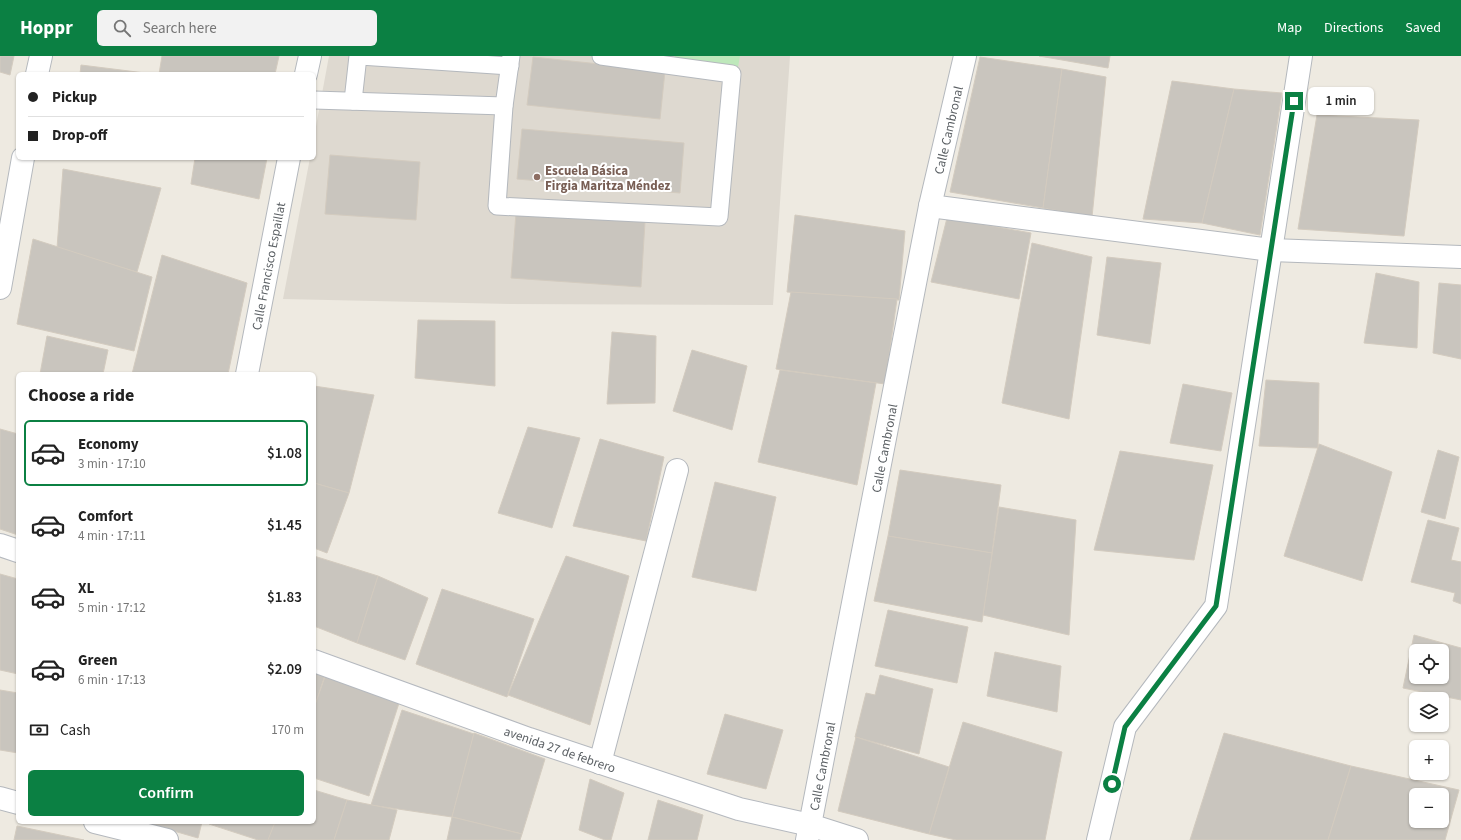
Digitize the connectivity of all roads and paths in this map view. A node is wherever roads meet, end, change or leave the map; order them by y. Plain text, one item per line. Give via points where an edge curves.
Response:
1 (41, 56) edge
2 (310, 56) edge
3 (359, 56) edge
4 (601, 56) edge
5 (965, 56) edge
6 (1302, 56) edge
7 (510, 61) edge
8 (38, 72) edge
9 (306, 72) edge
10 (316, 100) edge
11 (353, 101) junction
12 (504, 106) junction
13 (23, 160) edge
14 (290, 160) edge
15 (930, 206) junction
16 (1271, 250) junction
17 (1461, 257) edge
18 (0, 288) edge
19 (247, 372) edge
20 (677, 470) dead end
21 (0, 545) edge
22 (16, 550) edge
23 (316, 662) edge
24 (600, 763) junction
25 (0, 798) edge
26 (16, 802) edge
27 (103, 824) edge
28 (809, 833) edge
29 (167, 840) edge
30 (857, 840) edge
31 (1098, 840) edge

1 - 8 street
2 - 9 street
3 - 7 lane
3 - 11 lane
4 - 12 lane via 732,74 719,216 497,206
5 - 15 street, Calle Cambronal
6 - 16 street
7 - 12 lane
10 - 11 lane
11 - 12 lane
13 - 18 street
14 - 19 street, Calle Francisco Espaillat
15 - 16 street
15 - 28 street, Calle Cambronal
16 - 17 street
16 - 31 street via 1216,606 1125,727
20 - 24 street
21 - 22 street
23 - 24 street, avenida 27 de febrero
24 - 28 street, avenida 27 de febrero
25 - 26 street
27 - 29 street
28 - 30 street, avenida 27 de febrero

